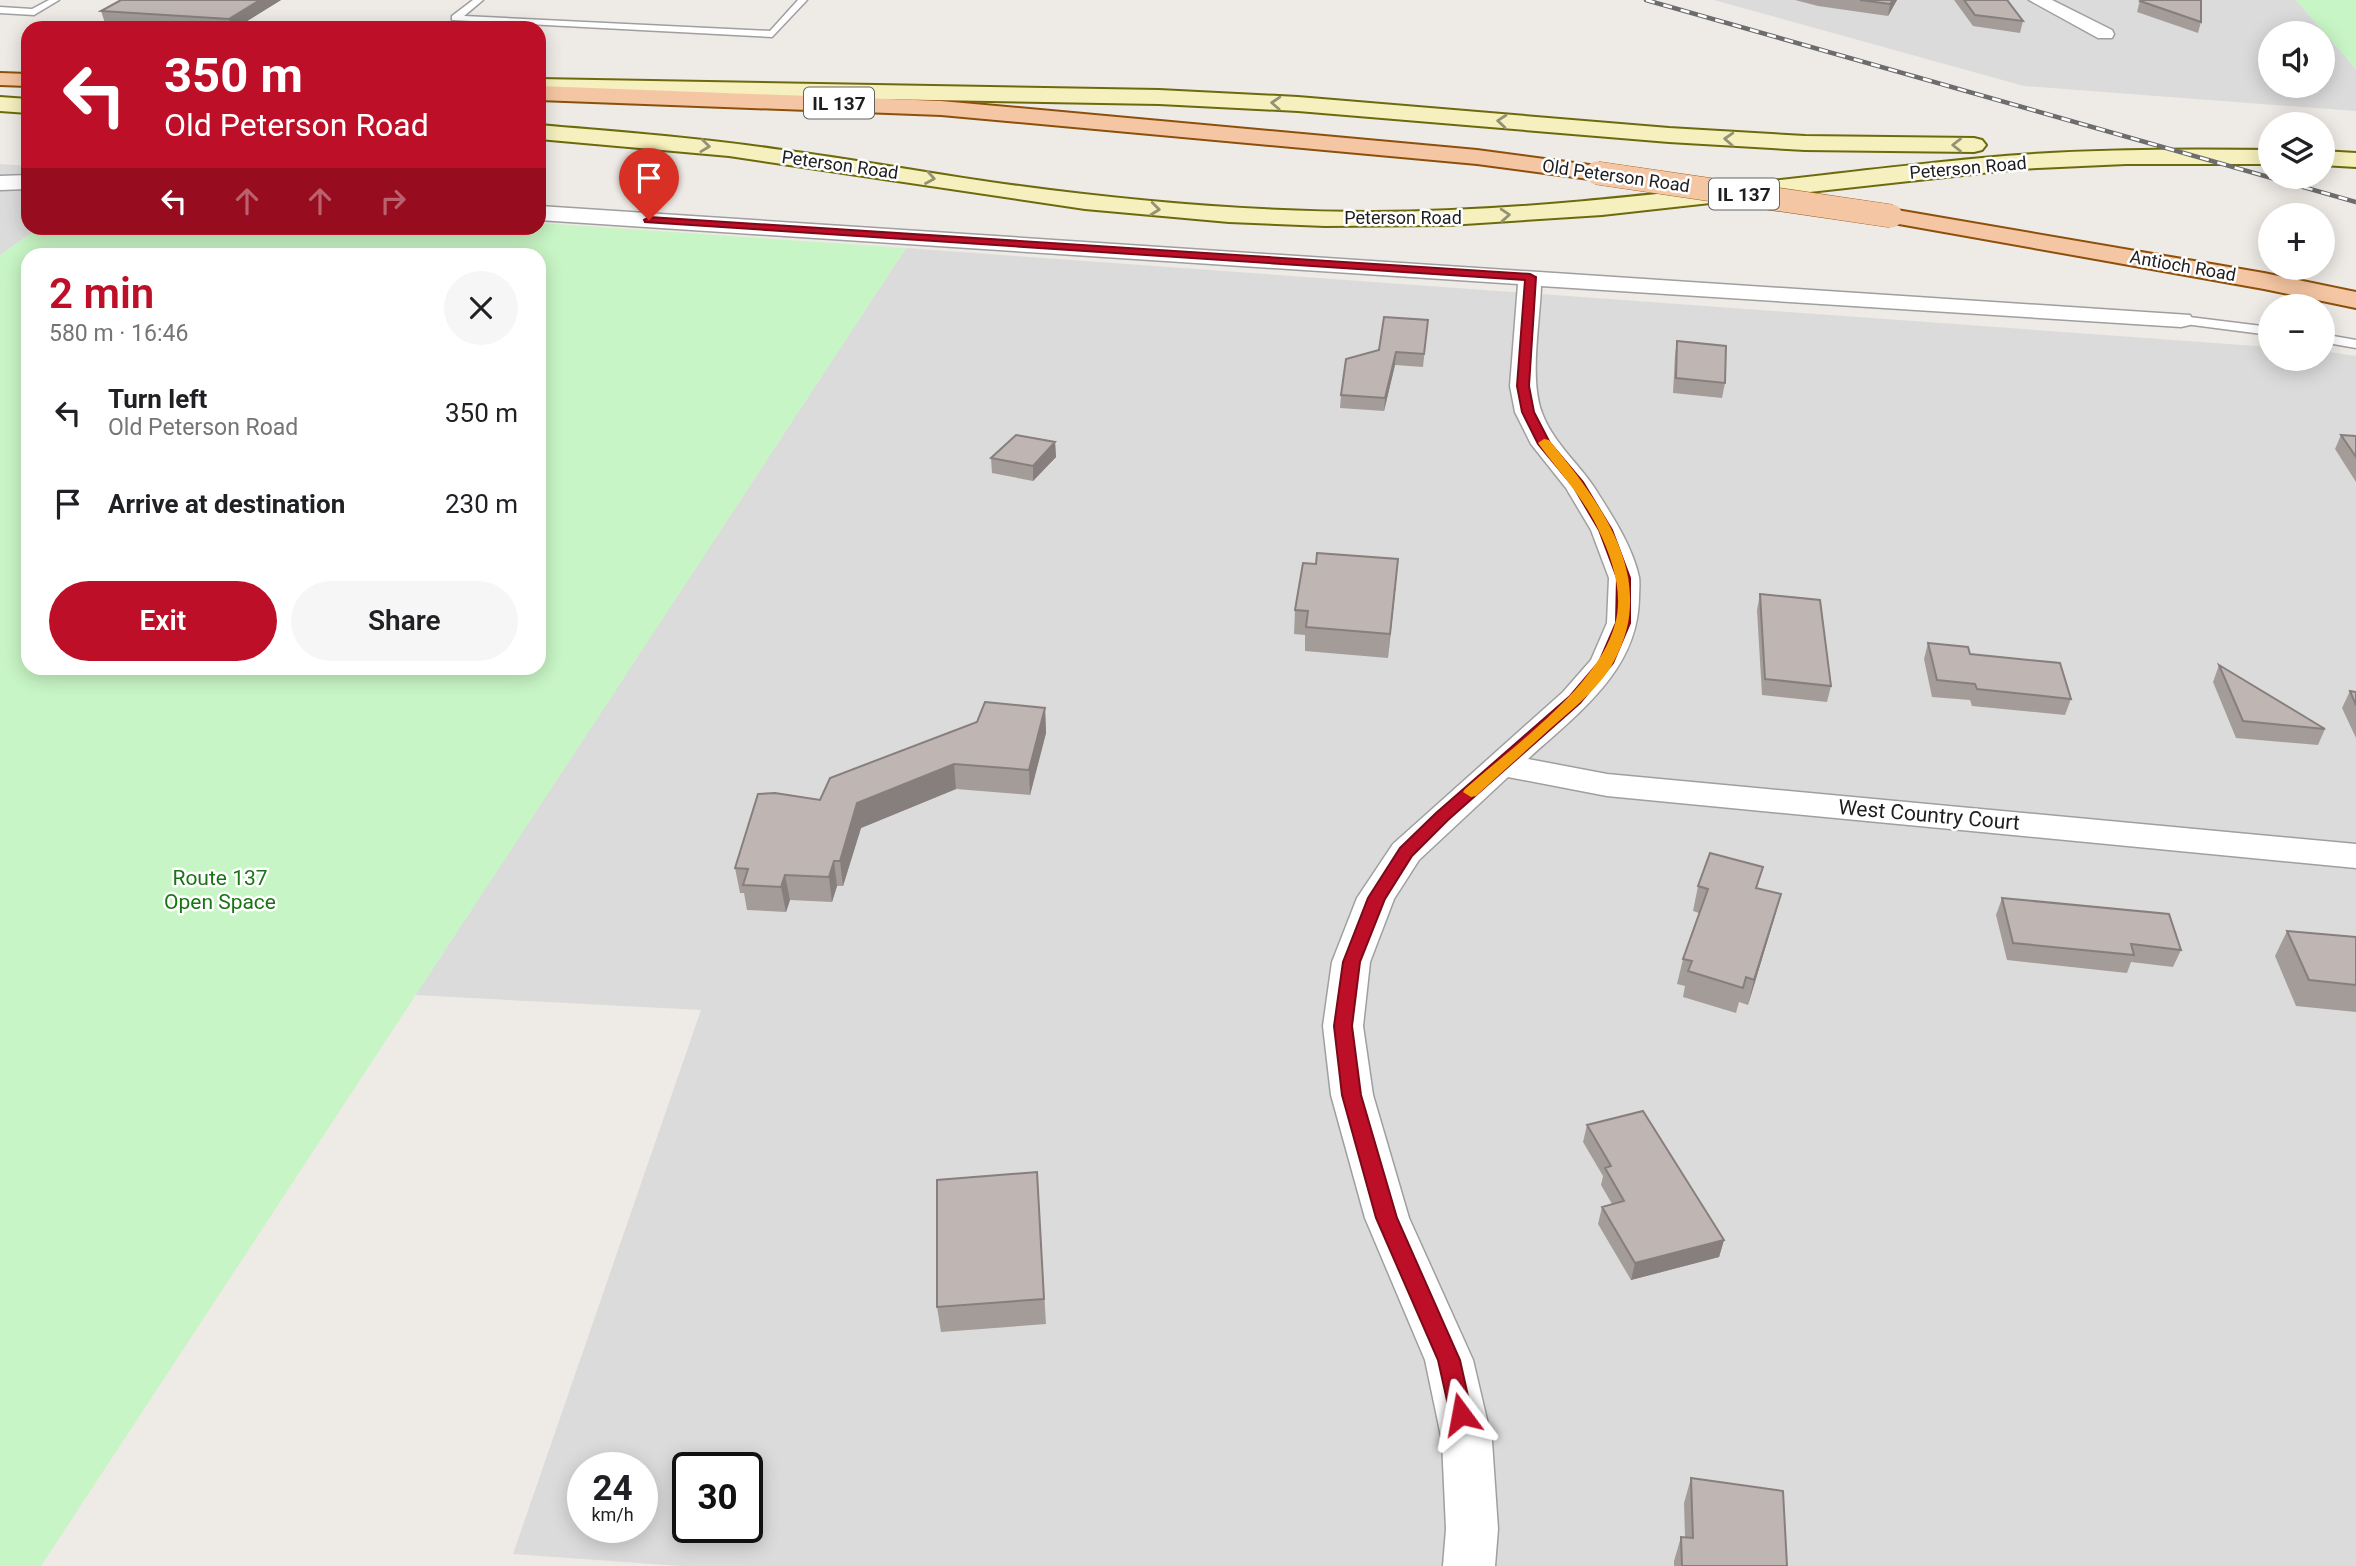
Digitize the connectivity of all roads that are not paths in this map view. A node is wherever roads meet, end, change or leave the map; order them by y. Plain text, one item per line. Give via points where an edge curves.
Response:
1 (55, 0) edge
2 (479, 0) edge
3 (803, 0) edge
4 (2038, 0) edge
5 (0, 10) edge
6 (514, 21) edge
7 (546, 23) edge
8 (2105, 34) dead end
9 (0, 79) edge
10 (21, 79) edge
11 (546, 86) edge
12 (546, 93) edge
13 (21, 100) edge
14 (0, 101) edge
15 (21, 105) edge
16 (546, 113) edge
17 (1137, 128) junction
18 (546, 133) edge
19 (2258, 146) edge
20 (2335, 148) edge
21 (2356, 149) edge
22 (2258, 158) edge
23 (2335, 159) edge
24 (2356, 160) edge
25 (21, 182) edge
26 (0, 183) edge
27 (546, 213) edge
28 (2092, 250) joint
29 (1530, 277) junction
30 (2356, 300) edge
31 (2181, 320) joint
32 (2258, 330) edge
33 (2335, 340) edge
34 (2356, 344) edge
35 (1502, 765) junction
36 (2356, 856) edge
37 (1469, 1566) edge

1 - 5 lane via 34,12
2 - 6 lane via 455,18
3 - 7 lane via 772,34
4 - 8 street
9 - 10 main road
19 -> 11 main road, Peterson Road via 1805,143 1173,98
12 - 17 main road, IL 137 via 941,108
13 - 14 main road
14 - 15 main road
16 - 17 main road, Peterson Road / IL 137
17 - 28 main road, Old Peterson Road / IL 137, bridge via 1477,157 1891,216
18 -> 22 main road, Peterson Road via 759,153 1168,211 1372,219 1469,218 1640,205 1986,165
20 - 21 main road
23 - 24 main road
25 - 26 street
27 - 29 street
28 - 30 main road, Antioch Road / IL 137
29 - 31 street
29 - 35 street via 1523,386 1528,412 1606,530 1623,578 1623,623 1606,663 1575,699
31 - 32 lane
33 - 34 lane
35 - 36 street, West Country Court via 1607,785
35 - 37 street via 1406,852 1376,898 1352,962 1343,1026 1352,1095 1387,1218 1449,1360 1467,1441 1472,1529

